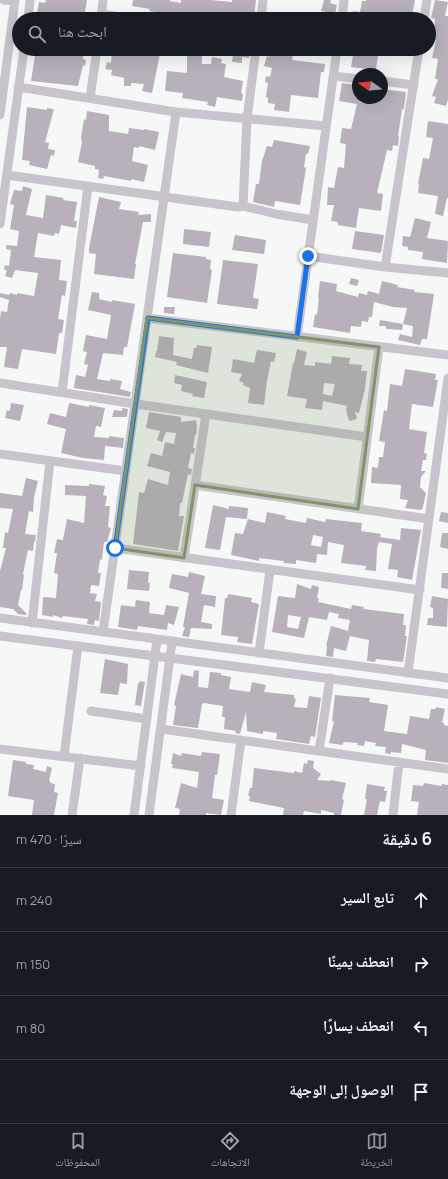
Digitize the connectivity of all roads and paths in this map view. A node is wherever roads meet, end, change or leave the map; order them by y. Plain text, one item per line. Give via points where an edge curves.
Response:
1 (4, 0) edge
2 (30, 0) edge
3 (103, 0) edge
4 (263, 0) edge
5 (344, 0) edge
6 (427, 0) edge
7 (15, 1) edge
8 (14, 12) edge
9 (29, 12) edge
10 (102, 12) edge
11 (261, 12) edge
12 (343, 12) edge
13 (425, 12) edge
14 (12, 24) edge
15 (23, 56) edge
16 (95, 56) edge
17 (255, 56) edge
18 (336, 56) edge
19 (418, 56) edge
20 (334, 76) junction
21 (352, 78) edge
22 (388, 83) edge
23 (414, 85) junction
24 (18, 87) junction
25 (90, 98) junction
26 (176, 112) junction
27 (0, 115) edge
28 (247, 119) junction
29 (326, 126) junction
30 (7, 175) junction
31 (88, 186) junction
32 (164, 196) junction
33 (243, 206) junction
34 (313, 220) junction
35 (0, 224) edge
36 (308, 256) junction
37 (385, 267) junction
38 (448, 273) edge
39 (148, 318) junction
40 (297, 337) junction
41 (379, 347) junction
42 (448, 355) edge
43 (448, 378) edge
44 (0, 383) edge
45 (62, 392) junction
46 (136, 404) junction
47 (206, 414) junction
48 (367, 437) junction
49 (0, 454) edge
50 (50, 461) junction
51 (126, 471) junction
52 (195, 485) junction
53 (358, 509) junction
54 (429, 519) junction
55 (115, 548) junction
56 (184, 558) junction
57 (270, 570) junction
58 (420, 590) junction
59 (0, 618) edge
60 (32, 623) junction
61 (103, 632) junction
62 (0, 636) edge
63 (157, 640) junction
64 (172, 642) junction
65 (78, 646) junction
66 (259, 653) junction
67 (155, 656) junction
68 (170, 657) junction
69 (408, 673) junction
70 (330, 678) junction
71 (448, 678) edge
72 (448, 694) edge
73 (91, 711) dead end
74 (147, 719) junction
75 (161, 729) junction
76 (241, 740) junction
77 (0, 749) edge
78 (319, 751) junction
79 (64, 756) junction
80 (80, 758) junction
81 (399, 762) junction
82 (141, 766) junction
83 (448, 769) edge
84 (72, 815) edge
85 (134, 815) edge
86 (150, 815) edge
87 (231, 815) edge
88 (393, 815) edge

1 - 7 street
2 - 9 street
3 - 10 street
4 - 11 street
5 - 12 street
6 - 13 street
7 - 8 street
14 - 27 street
15 - 24 street
16 - 25 street
17 - 28 street
18 - 20 street
19 - 23 street
20 - 21 street
20 - 29 street
22 - 23 street
23 - 37 street
24 - 25 street
24 - 30 street
25 - 26 street
26 - 28 street
26 - 32 street
28 - 29 street
28 - 33 street
29 - 34 street
30 - 31 street
30 - 35 street
31 - 32 street
31 - 45 street
32 - 33 street
32 - 39 street
33 - 34 street
34 - 36 street
36 - 37 street
36 - 40 street
37 - 38 street
39 - 40 street
39 - 46 street
40 - 41 street
41 - 42 street
41 - 48 street
43 - 54 street
44 - 45 street
45 - 46 street
46 - 47 street
46 - 51 street
47 - 48 street
47 - 52 street
48 - 53 street
49 - 50 street
50 - 51 street
50 - 60 street
51 - 55 street
52 - 53 street
52 - 56 street
53 - 54 street
54 - 58 street
55 - 56 street
55 - 61 street
56 - 57 street
57 - 58 street
57 - 66 street
58 - 69 street
59 - 60 street
60 - 61 street
61 - 63 street
62 - 65 street
63 - 64 street
63 - 67 street
64 - 66 street
64 - 68 street
65 - 67 street
65 - 79 street
66 - 69 street
67 - 68 street
67 - 74 street
68 - 70 street
68 - 75 street
69 - 71 street
70 - 72 street
70 - 78 street
73 - 74 street
74 - 82 street
75 - 76 street
75 - 86 street
76 - 78 street
76 - 87 street
77 - 79 street
78 - 81 street
79 - 80 street
80 - 82 street
80 - 84 street
81 - 83 street
81 - 88 street
82 - 85 street

